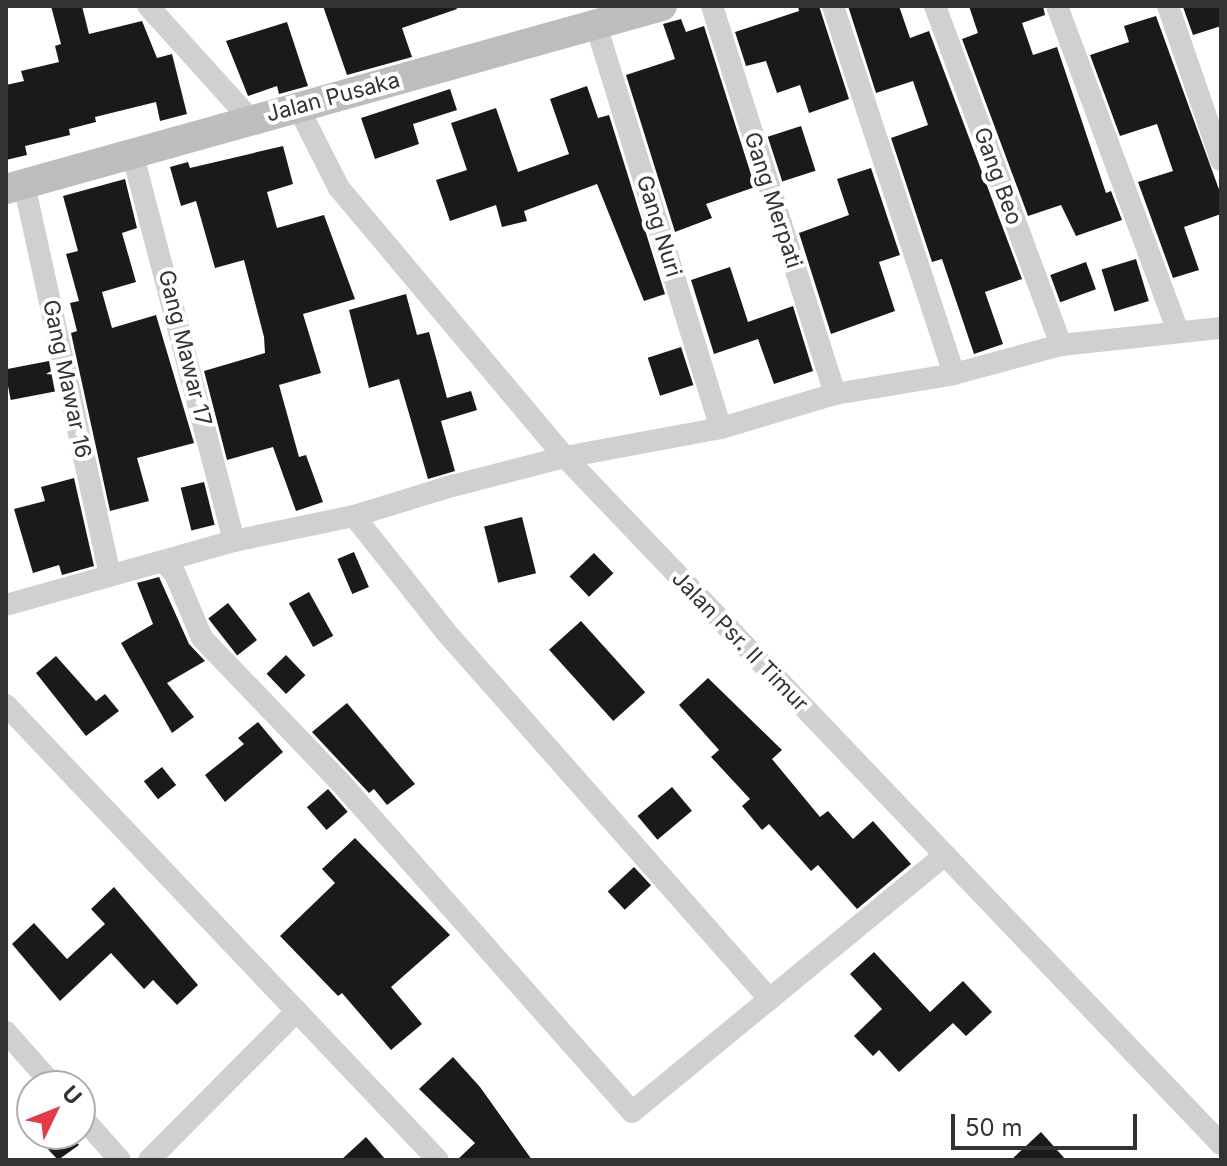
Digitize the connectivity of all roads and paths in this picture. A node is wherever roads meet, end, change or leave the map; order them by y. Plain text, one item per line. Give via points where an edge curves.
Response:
1 (148, 6) edge
2 (662, 6) edge
3 (712, 6) edge
4 (833, 6) edge
5 (935, 6) edge
6 (1057, 6) edge
7 (1168, 6) edge
8 (596, 25) junction
9 (298, 107) junction
10 (250, 119) junction
11 (133, 156) junction
12 (1221, 160) edge
13 (15, 186) edge
14 (1221, 328) edge
15 (1178, 331) junction
16 (1061, 345) junction
17 (954, 374) junction
18 (835, 394) junction
19 (721, 428) junction
20 (565, 457) junction
21 (354, 516) junction
22 (234, 541) junction
23 (165, 563) junction
24 (110, 575) junction
25 (7, 599) edge
26 (6, 705) edge
27 (945, 855) junction
28 (770, 999) junction
29 (297, 1011) junction
30 (6, 1032) edge
31 (40, 1070) edge
32 (96, 1133) edge
33 (1221, 1144) edge
34 (120, 1160) edge
35 (149, 1160) edge
36 (438, 1160) edge

1 - 10 street
2 - 8 main road, Jalan Pusaka
3 - 18 street, Gang Merpati
4 - 17 street
5 - 16 street, Gang Beo
6 - 15 street
7 - 12 street
8 - 9 main road, Jalan Pusaka
8 - 19 street, Gang Nuri
9 - 10 main road, Jalan Pusaka
9 - 20 street, Jalan Psr. II Timur via 339,188
10 - 11 main road, Jalan Pusaka
11 - 13 main road, Jalan Pusaka
11 - 22 street, Gang Mawar 17
13 - 24 street, Gang Mawar 16
14 - 15 street
15 - 16 street
16 - 17 street
17 - 18 street
18 - 19 street
19 - 20 street
20 - 21 street
20 - 27 street, Jalan Psr. II Timur
21 - 22 street
21 - 28 street via 445,631
22 - 23 street
23 - 24 street
23 - 28 street via 175,574 202,638 466,922 628,1110 635,1111
24 - 25 street
26 - 29 street
27 - 28 street
27 - 33 street, Jalan Psr. II Timur
29 - 35 street
29 - 36 street
30 - 31 street
32 - 34 street

